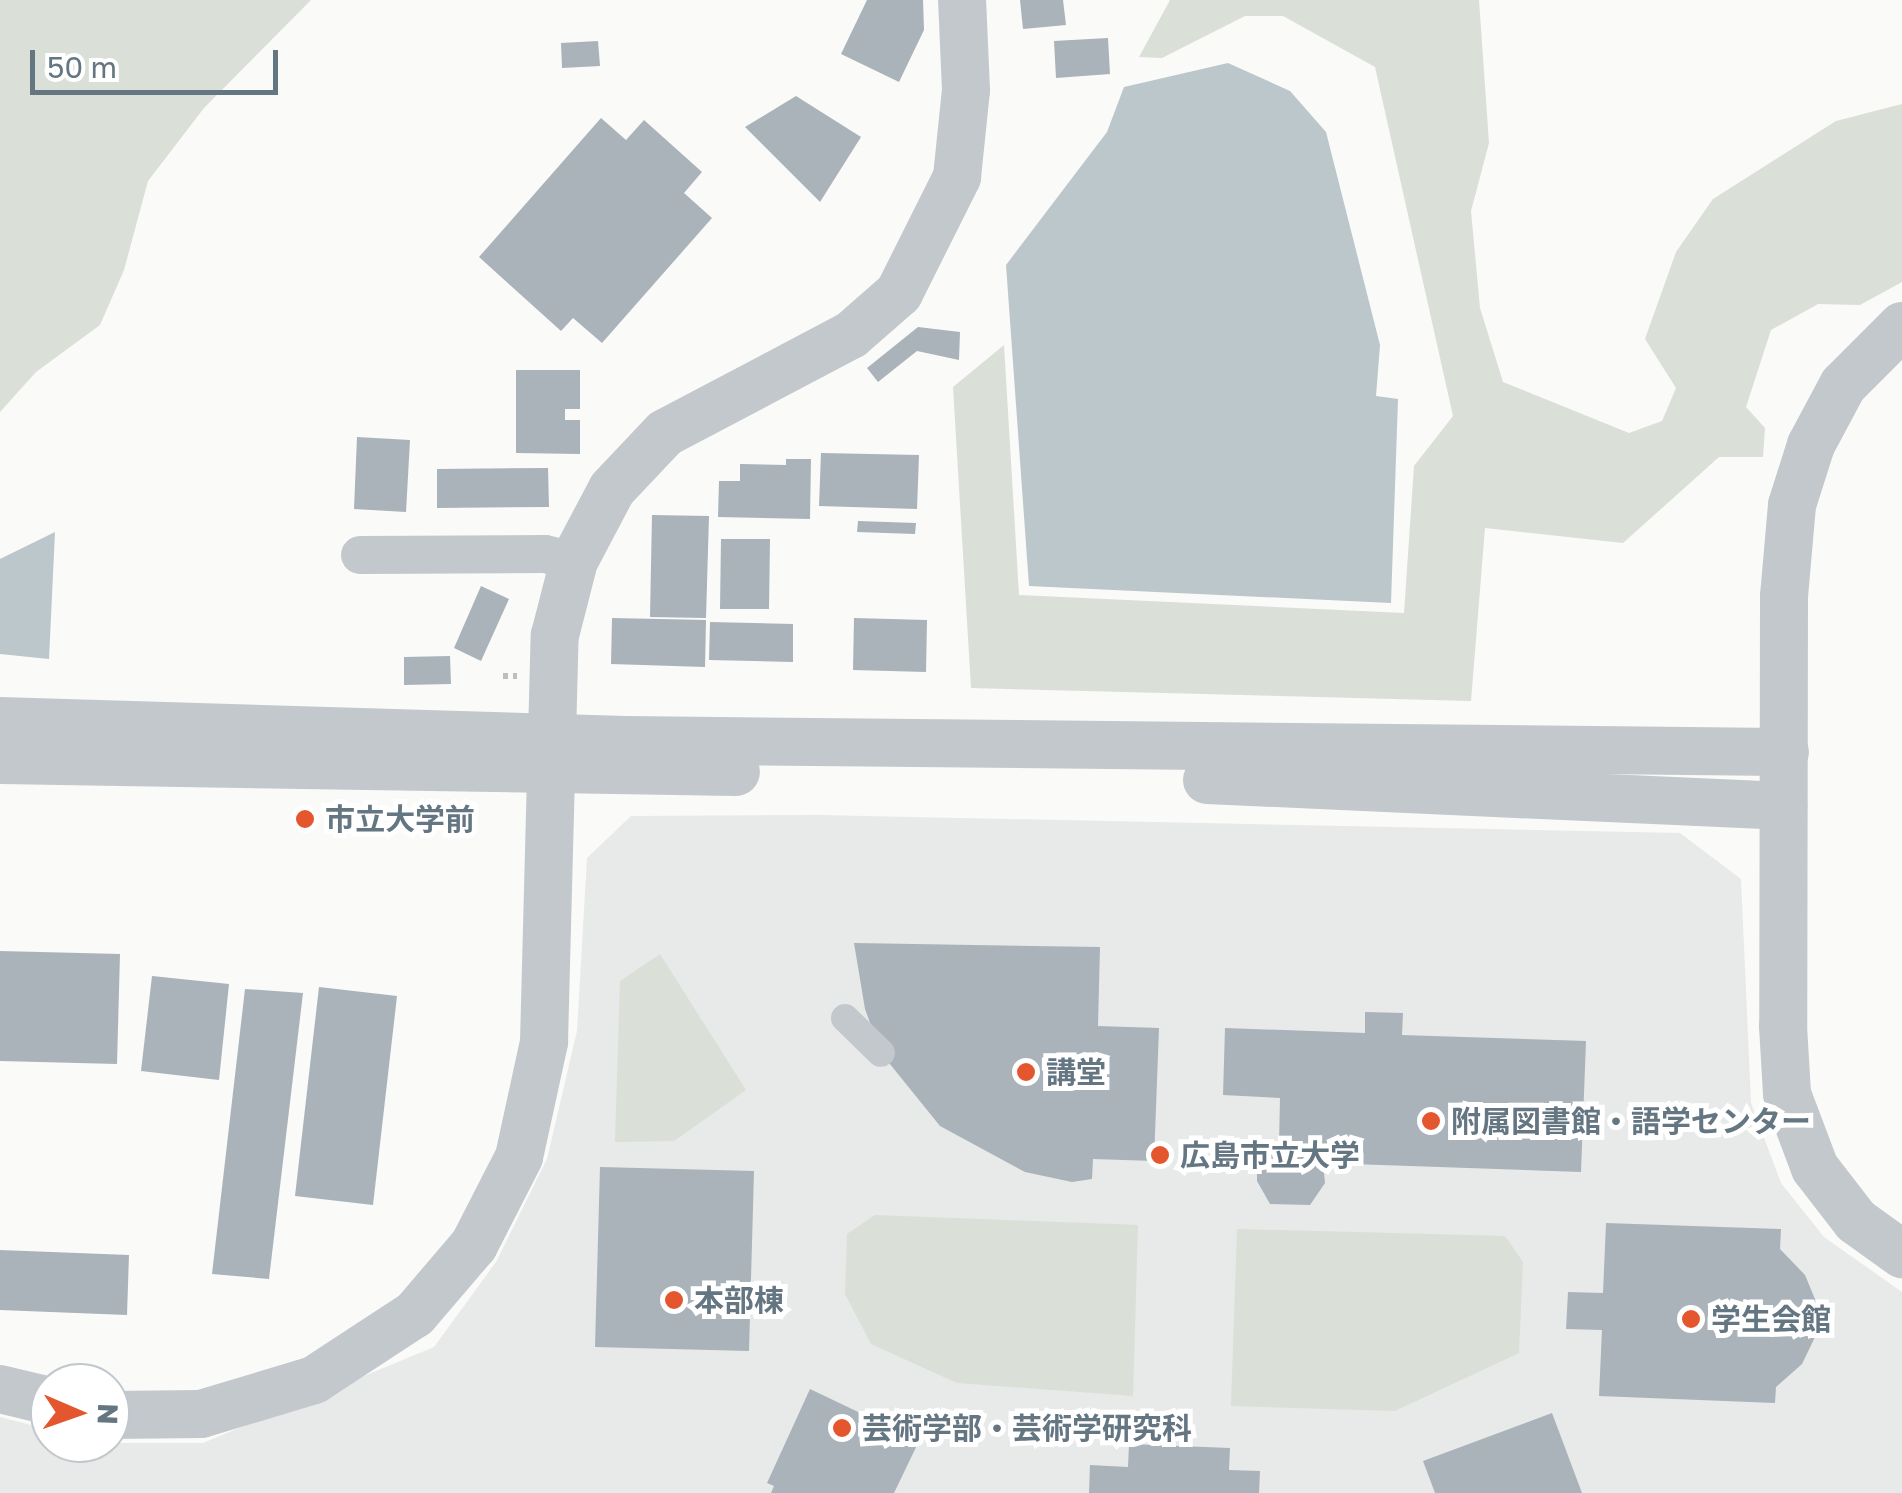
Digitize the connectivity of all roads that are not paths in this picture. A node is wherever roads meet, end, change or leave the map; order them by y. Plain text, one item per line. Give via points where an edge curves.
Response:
1 (962, 0) edge
2 (1902, 326) edge
3 (360, 555) dead end
4 (574, 561) junction
5 (0, 721) edge
6 (1785, 752) junction
7 (550, 754) junction
8 (0, 760) edge
9 (1783, 806) junction
10 (845, 1018) dead end
11 (881, 1053) dead end
12 (1902, 1254) edge
13 (0, 1389) edge
14 (30, 1396) edge
15 (130, 1415) edge

1 - 4 street via 966,90 957,177 898,293 850,335 665,432 612,489
2 - 6 street via 1844,385 1811,445 1792,505 1784,596
3 - 4 street via 545,554
4 - 7 street via 555,635
5 - 7 street
6 - 7 street
6 - 9 street
7 - 8 street
7 - 9 street
7 - 15 street via 544,1042 520,1157 474,1246 416,1314 314,1380 201,1414
9 - 12 street via 1788,1094 1815,1168 1856,1221
10 - 11 street
13 - 14 street

